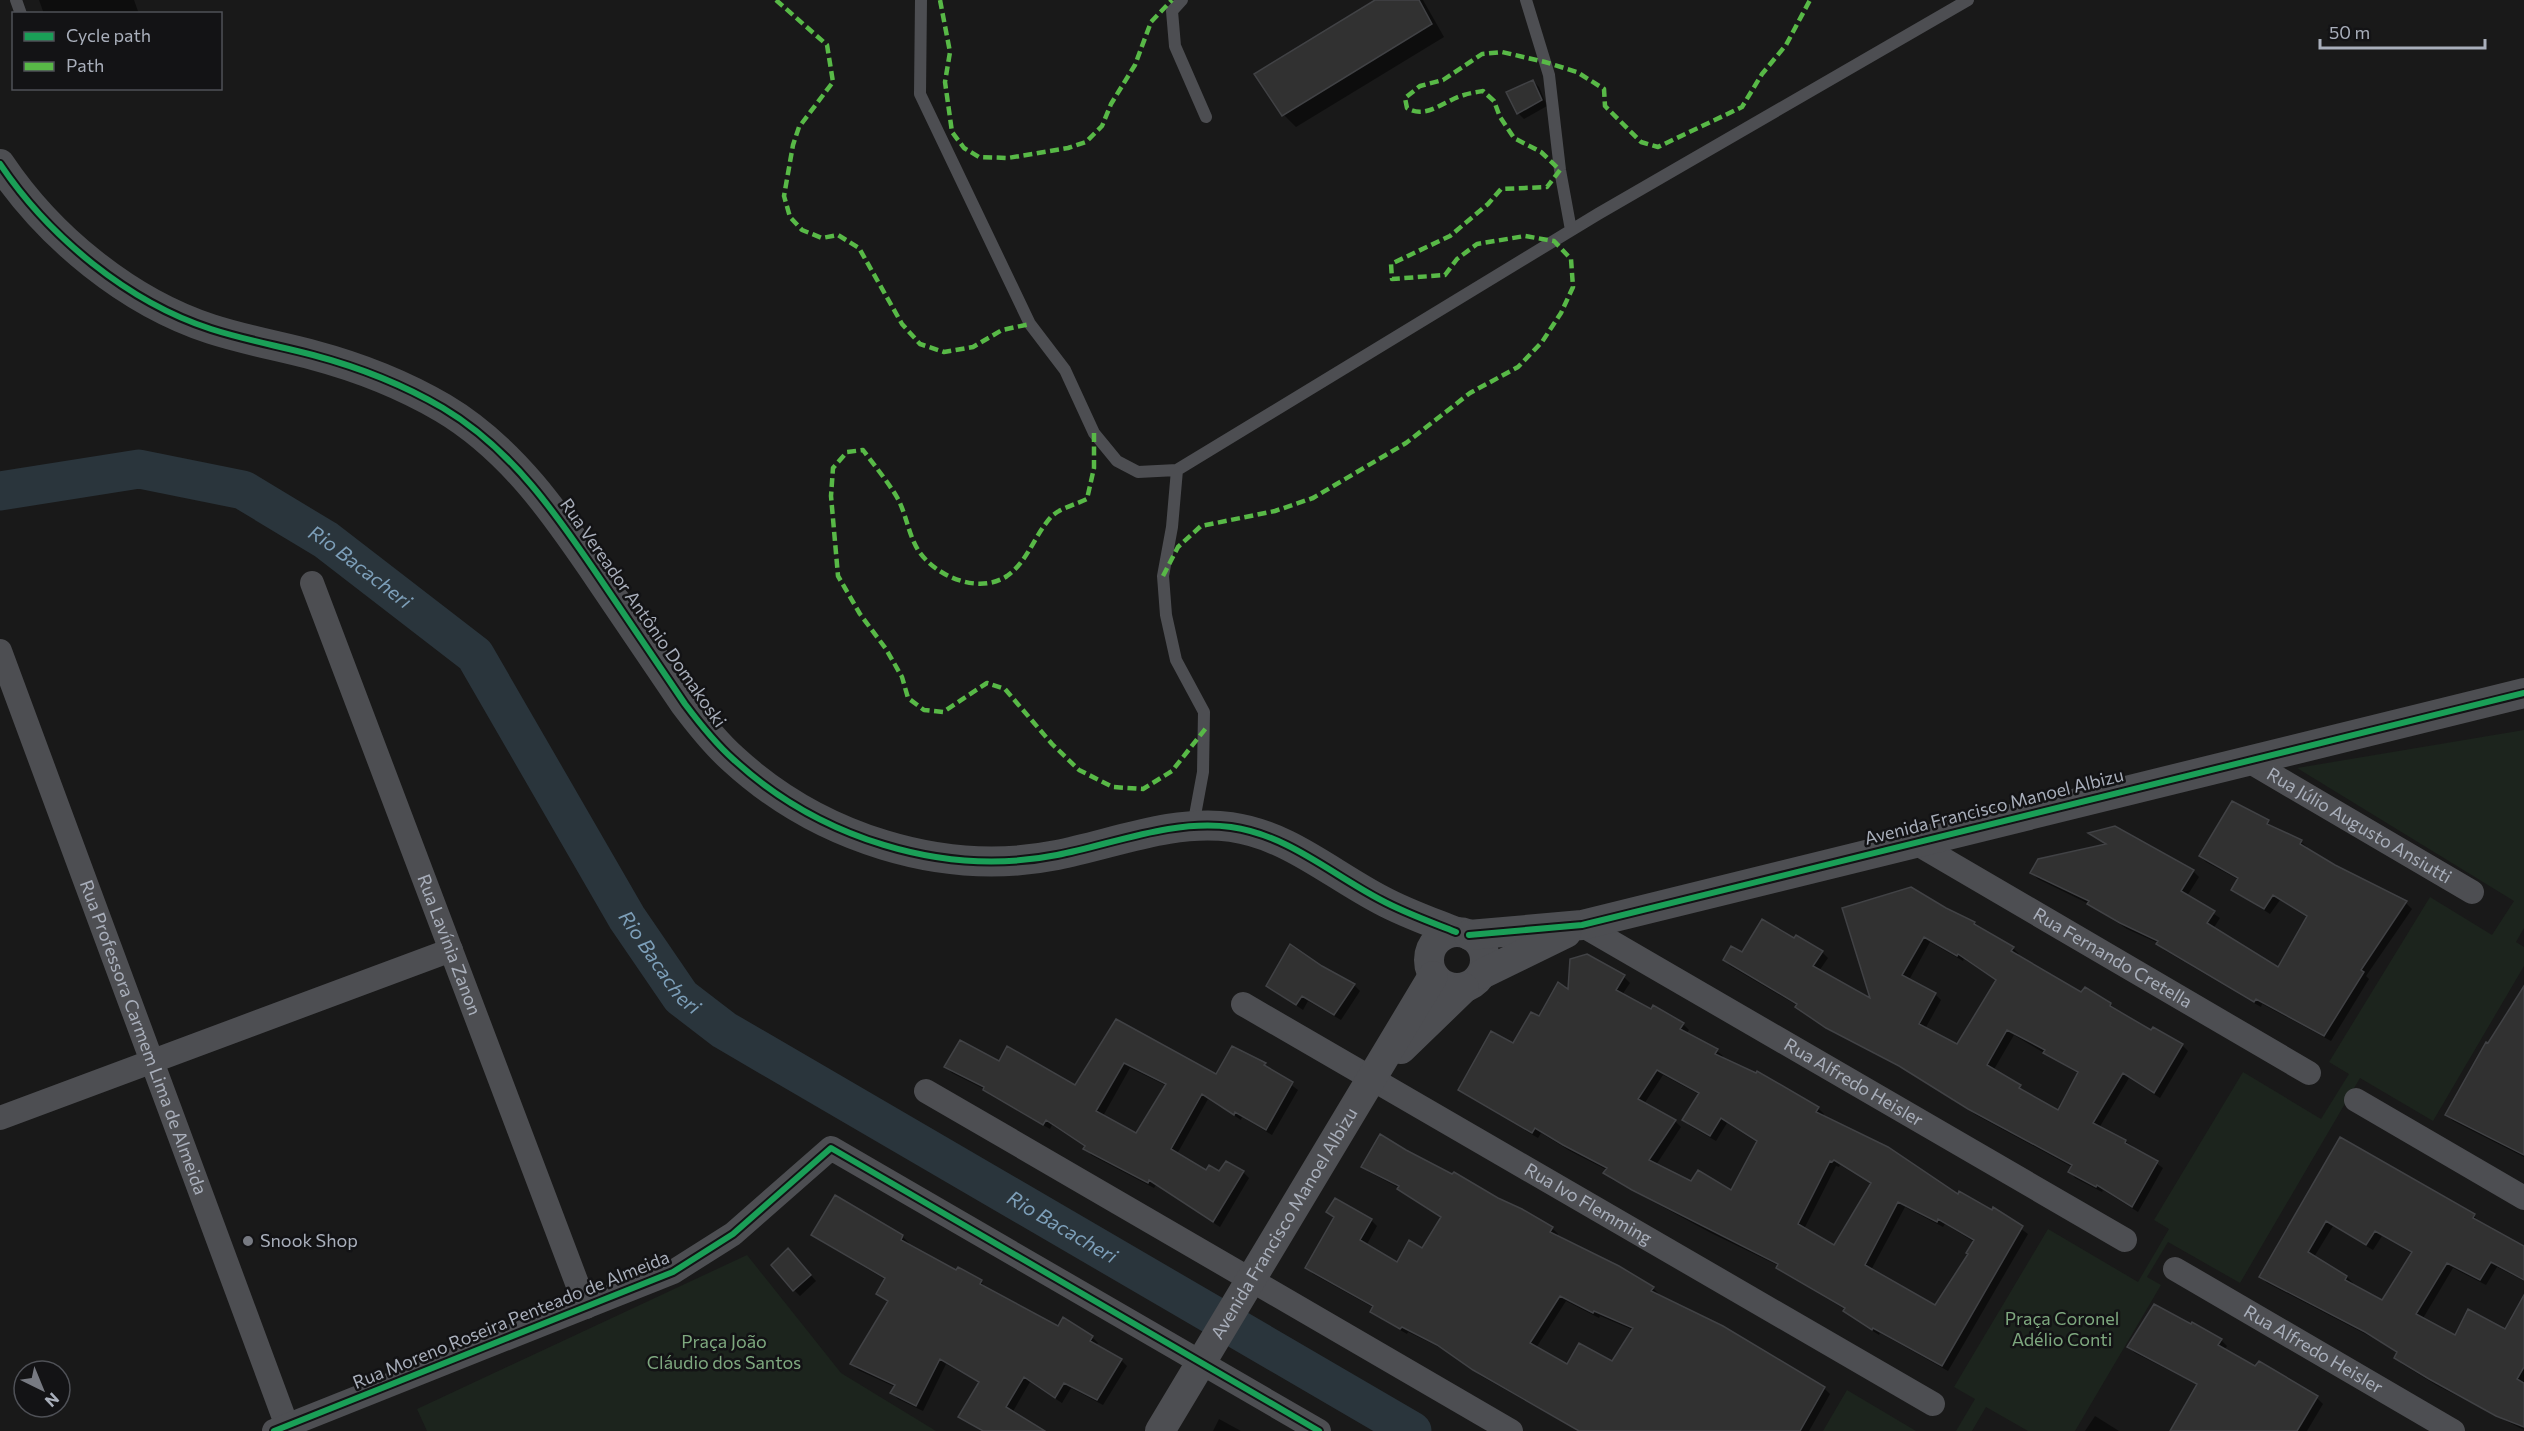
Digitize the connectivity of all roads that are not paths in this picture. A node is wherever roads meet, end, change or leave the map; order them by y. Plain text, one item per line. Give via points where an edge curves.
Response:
1 (921, 0) edge
2 (1182, 0) edge
3 (1526, 0) edge
4 (1968, 0) edge
5 (1206, 117) dead end
6 (0, 164) edge
7 (1571, 230) junction
8 (1177, 470) junction
9 (312, 583) dead end
10 (0, 651) edge
11 (2524, 693) edge
12 (2247, 760) junction
13 (1193, 826) junction
14 (1914, 842) junction
15 (2472, 891) dead end
16 (1381, 900) junction
17 (1582, 925) junction
18 (1463, 933) junction
19 (451, 950) junction
20 (1431, 968) junction
21 (1473, 981) junction
22 (1243, 1004) dead end
23 (152, 1061) junction
24 (2309, 1073) dead end
25 (1371, 1079) junction
26 (926, 1091) dead end
27 (2356, 1100) dead end
28 (0, 1118) edge
29 (2524, 1198) edge
30 (2125, 1240) dead end
31 (2175, 1269) dead end
32 (1245, 1289) junction
33 (586, 1307) junction
34 (1204, 1357) junction
35 (1933, 1404) dead end
36 (281, 1428) edge
37 (1160, 1431) edge
38 (1319, 1431) edge
39 (1511, 1431) edge
40 (2453, 1431) edge

1 - 8 lane via 920,94 1030,324 1065,370 1094,433 1118,461 1138,472
2 - 5 lane via 1172,11 1175,46
3 - 7 lane via 1549,75
4 - 7 lane
6 - 13 street, Rua Vereador Antônio Domakoski via 58,233 95,265 171,313 210,329 358,369 399,385 481,435 514,465 562,523 707,732 733,759 790,802 853,835 885,846 957,860 1034,858
7 - 8 lane
8 - 13 lane via 1163,576 1176,660 1204,712 1203,772
9 - 19 street, Rua Lavínia Zanon
10 - 23 street, Rua Professora Carmem Lima de Almeida
11 - 12 street, Avenida Francisco Manoel Albizu
12 - 14 street, Avenida Francisco Manoel Albizu
12 - 15 street, Rua Júlio Augusto Ansiutti
13 - 16 street, Rua Vereador Antônio Domakoski via 1232,827 1272,838 1308,855
14 - 17 street, Avenida Francisco Manoel Albizu
14 - 24 street, Rua Fernando Cretella
16 - 18 street, Rua Vereador Antônio Domakoski
16 - 20 street, Rua Vereador Antônio Domakoski
17 - 18 street, Avenida Francisco Manoel Albizu
17 - 21 street, Avenida Francisco Manoel Albizu
17 - 30 street, Rua Alfredo Heisler
18 - 20 street via 1440,937 1430,951
18 - 21 street via 1483,948 1485,956
19 - 23 street
19 - 33 street, Rua Lavínia Zanon
20 - 21 street via 1446,987
20 - 25 street, Avenida Francisco Manoel Albizu
21 - 25 street, Avenida Francisco Manoel Albizu
22 - 25 street, Rua Ivo Flemming
23 - 28 street
23 - 36 street, Rua Professora Carmem Lima de Almeida
25 - 32 street, Avenida Francisco Manoel Albizu
25 - 35 street, Rua Ivo Flemming
26 - 32 street
27 - 29 street
31 - 40 street, Rua Alfredo Heisler
32 - 34 street, Avenida Francisco Manoel Albizu
32 - 39 street
33 - 34 street, Rua Moreno Roseira Penteado de Almeida via 673,1272 703,1255 760,1212 831,1148
33 - 36 street, Rua Moreno Roseira Penteado de Almeida
34 - 37 street, Avenida Francisco Manoel Albizu
34 - 38 street

